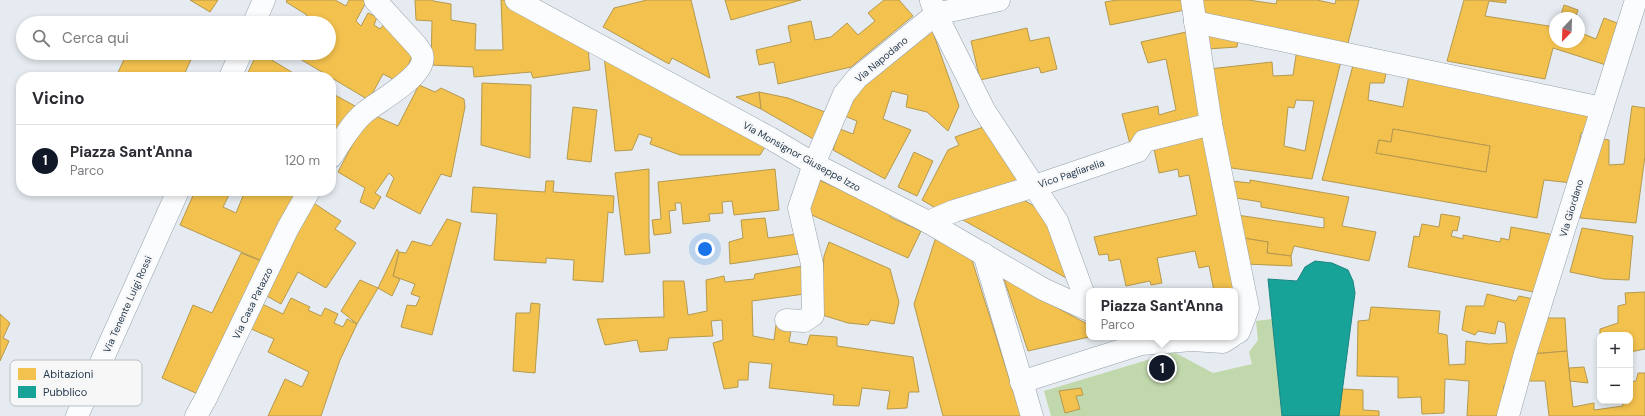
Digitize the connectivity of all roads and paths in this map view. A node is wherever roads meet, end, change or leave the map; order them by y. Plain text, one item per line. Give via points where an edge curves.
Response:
1 (264, 0) edge
2 (375, 0) edge
3 (516, 0) edge
4 (1000, 0) edge
5 (1192, 0) edge
6 (1636, 0) edge
7 (934, 7) edge
8 (257, 16) edge
9 (1195, 22) junction
10 (237, 60) edge
11 (232, 72) edge
12 (1602, 108) junction
13 (1211, 124) junction
14 (336, 150) edge
15 (814, 164) junction
16 (1035, 186) junction
17 (176, 196) edge
18 (306, 196) edge
19 (928, 222) junction
20 (984, 254) junction
21 (1086, 302) edge
22 (1086, 309) edge
23 (786, 320) dead end
24 (1238, 332) edge
25 (1136, 340) edge
26 (1192, 340) edge
27 (1192, 340) edge
28 (1226, 340) edge
29 (102, 360) edge
30 (1021, 382) junction
31 (81, 406) edge
32 (77, 416) edge
33 (196, 416) edge
34 (1032, 416) edge
35 (1508, 416) edge

1 - 8 street
2 - 14 street via 417,46 422,55 422,63 409,81 364,113
3 - 15 street, Via Monsignor Giuseppe Izzo
4 - 7 street, Via Napodano
5 - 9 street
6 - 12 street, Via Giordano
7 - 15 street, Via Napodano via 857,78 844,94
7 - 16 street via 984,110
9 - 12 street
9 - 13 street
10 - 11 street
12 - 35 street, Via Giordano
13 - 16 street, Vico Pagliarelia via 1144,141 1138,151
13 - 24 street via 1248,308
15 - 19 street, Via Monsignor Giuseppe Izzo
15 - 23 street, Via Napodano via 799,208 812,264 813,315 804,321
16 - 19 street, Vico Pagliarelia via 954,211
16 - 21 street via 1057,221
17 - 29 street, Via Tenente Luigi Rossi
18 - 33 street, Via Casa Patazzo
19 - 20 street, Via Monsignor Giuseppe Izzo
20 - 22 street, Via Monsignor Giuseppe Izzo via 1043,289
20 - 30 street
25 - 26 street
25 - 30 street
27 - 28 street
30 - 34 street
31 - 32 street, Via Tenente Luigi Rossi

